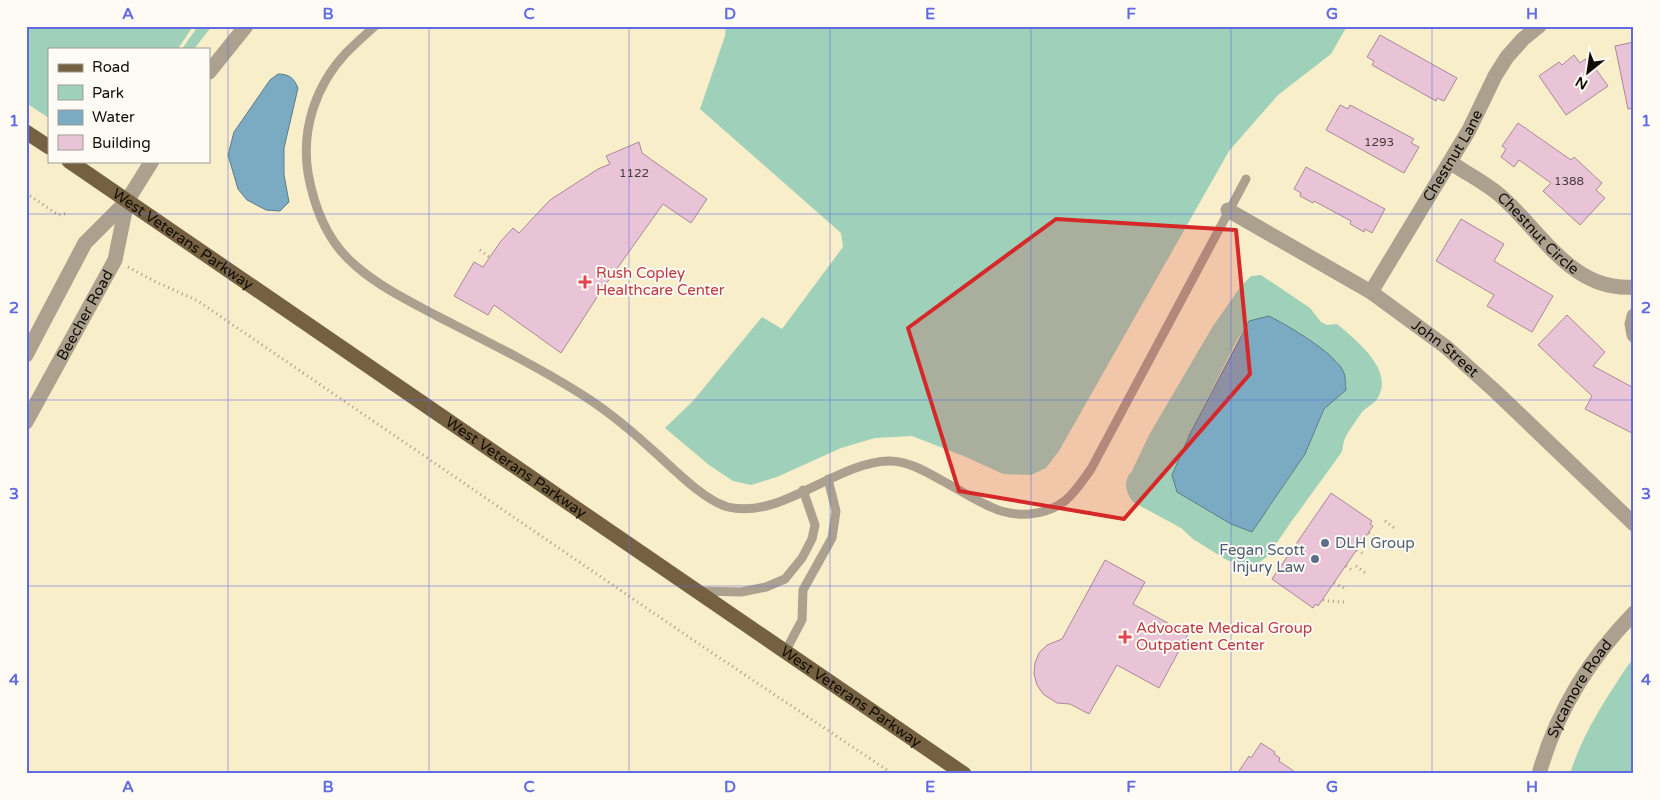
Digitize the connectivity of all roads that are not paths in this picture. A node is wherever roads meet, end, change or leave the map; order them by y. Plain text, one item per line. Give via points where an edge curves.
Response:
1 (246, 26) edge
2 (374, 26) edge
3 (1539, 26) edge
4 (210, 71) edge
5 (26, 132) edge
6 (48, 146) edge
7 (70, 162) edge
8 (151, 162) edge
9 (1450, 162) junction
10 (1246, 179) dead end
11 (128, 201) junction
12 (1228, 210) junction
13 (1634, 287) edge
14 (1372, 292) junction
15 (1634, 316) edge
16 (1634, 335) edge
17 (26, 355) edge
18 (26, 422) edge
19 (828, 479) junction
20 (803, 490) junction
21 (1634, 524) edge
22 (697, 591) junction
23 (1634, 613) edge
24 (784, 652) junction
25 (964, 774) edge
26 (1539, 774) edge

1 - 4 street
2 - 20 lane via 344,55 327,78 315,100 306,145 307,166 317,209 330,235 355,266 393,293 554,377 599,406 714,501 729,507 760,508
3 - 9 street, Chestnut Lane via 1507,57
5 - 6 main road
7 - 11 main road, West Veterans Parkway
8 - 11 street, Beecher Road
9 - 13 street, Chestnut Circle via 1501,197 1576,271 1609,286
9 - 14 street, Chestnut Lane
10 - 12 lane
11 - 17 street, Beecher Road via 85,243
11 - 18 street, Beecher Road via 115,260
11 - 22 main road, West Veterans Parkway
12 - 14 street, John Street
12 - 19 lane via 1091,469 1064,501 1048,510 1012,514 992,508 927,472 889,461
14 - 21 street, John Street via 1446,347 1496,391
15 - 16 street
19 - 20 lane
19 - 24 lane via 836,511 832,538 803,590 802,620
20 - 22 lane via 815,525 805,552 785,579 741,592
22 - 24 main road, West Veterans Parkway
23 - 26 street, Sycamore Road via 1577,685 1557,724
24 - 25 main road, West Veterans Parkway

